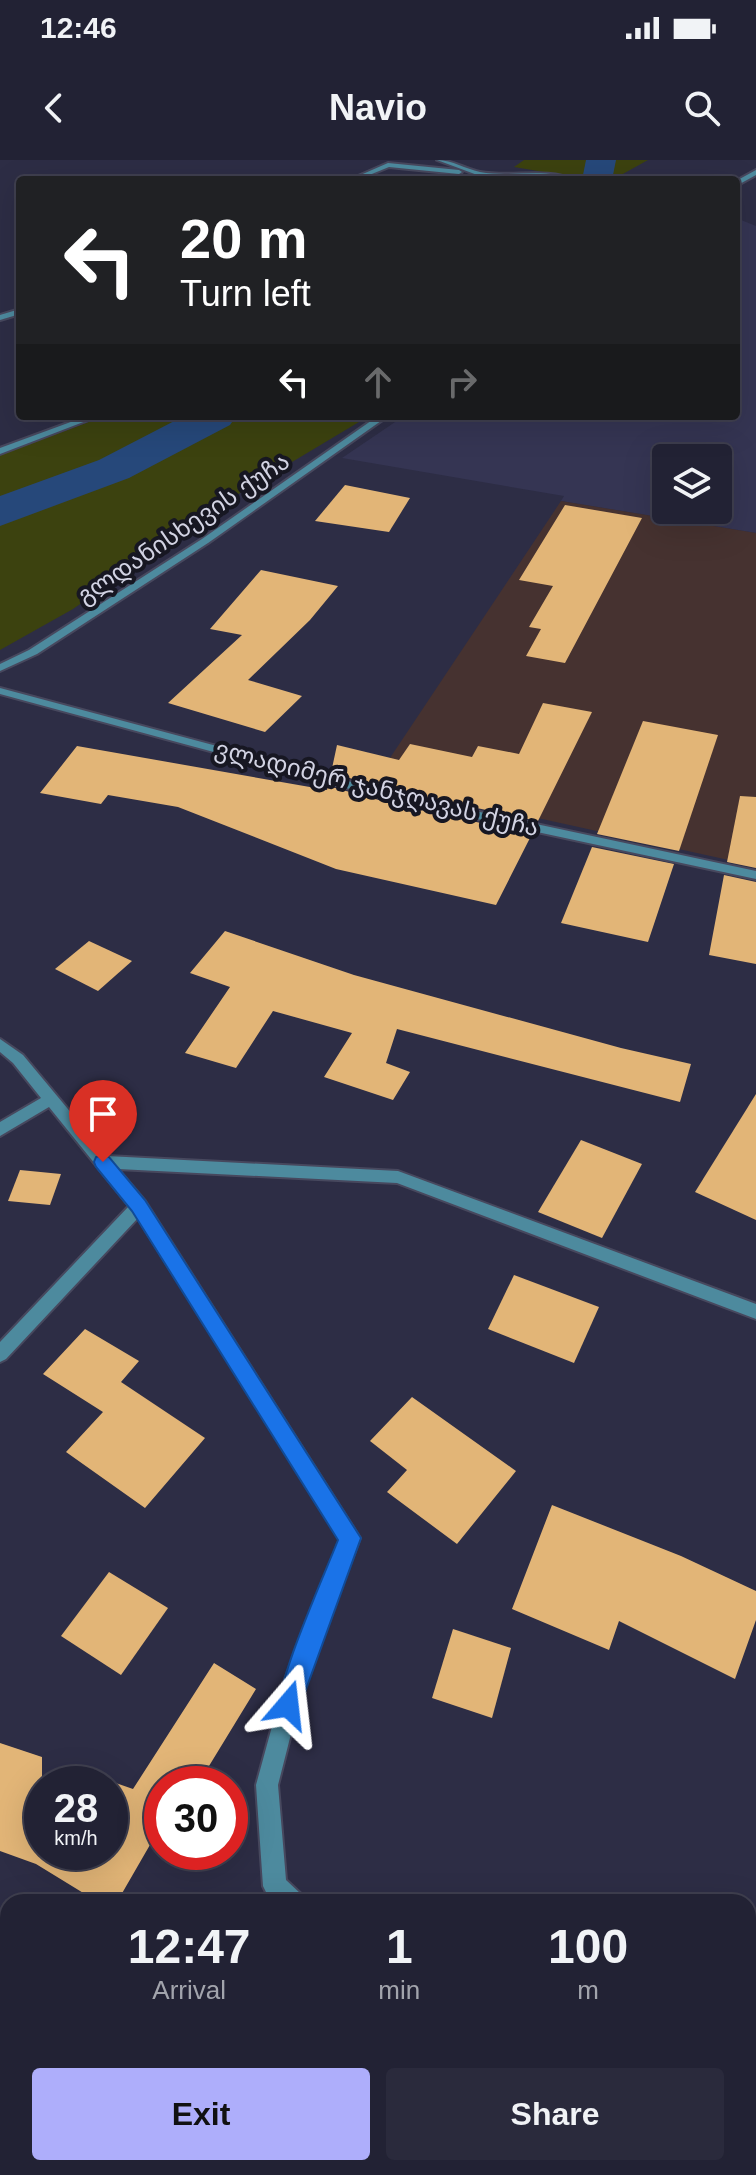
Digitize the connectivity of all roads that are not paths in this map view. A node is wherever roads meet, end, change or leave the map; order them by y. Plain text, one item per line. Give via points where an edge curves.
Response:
1 (440, 160) edge
2 (392, 162) edge
3 (480, 174) junction
4 (361, 176) edge
5 (547, 176) edge
6 (84, 420) edge
7 (378, 420) edge
8 (0, 451) edge
9 (0, 668) edge
10 (0, 691) edge
11 (756, 875) edge
12 (0, 1044) edge
13 (51, 1099) junction
14 (0, 1130) edge
15 (103, 1162) junction
16 (139, 1206) junction
17 (756, 1312) edge
18 (0, 1354) edge
19 (284, 1894) edge

1 - 3 street
2 - 3 street
2 - 4 street
3 - 5 street
6 - 8 street
7 - 9 street, გლდანისხევის ქუჩა via 205,541
10 - 11 street, ვლადიმერ ჯანჯღავას ქუჩა via 398,798
12 - 13 street
13 - 14 street
13 - 15 street
15 - 16 street
15 - 17 street via 398,1177
16 - 18 street
16 - 19 street via 350,1538 295,1679 267,1785 275,1886

